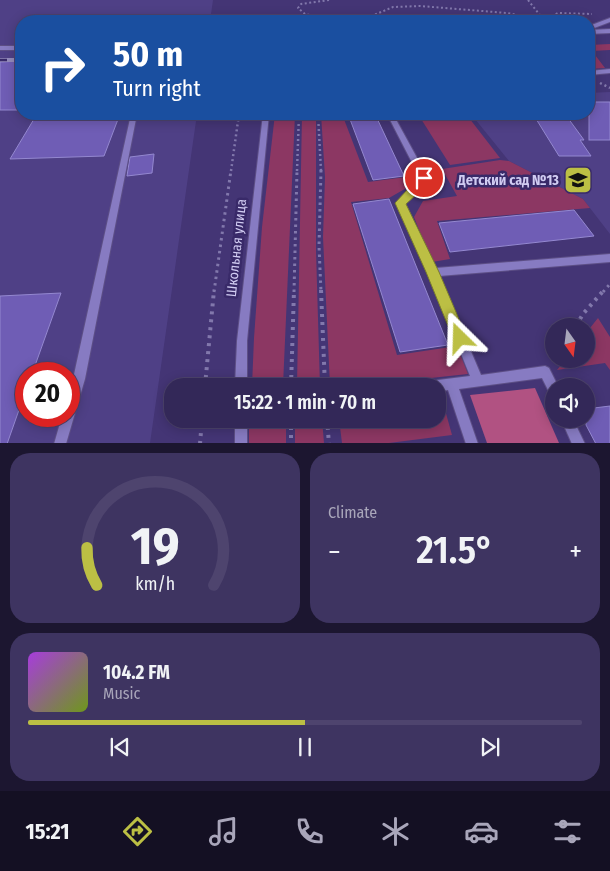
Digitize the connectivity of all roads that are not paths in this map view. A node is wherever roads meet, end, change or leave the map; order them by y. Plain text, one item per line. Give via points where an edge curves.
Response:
1 (610, 20) edge
2 (595, 27) edge
3 (595, 31) edge
4 (610, 32) edge
5 (0, 48) edge
6 (15, 48) edge
7 (610, 71) edge
8 (595, 72) edge
9 (133, 120) edge
10 (265, 120) edge
11 (393, 120) edge
12 (610, 258) edge
13 (433, 272) junction
14 (80, 374) edge
15 (242, 378) edge
16 (548, 378) edge
17 (478, 381) junction
18 (446, 385) edge
19 (452, 385) junction
20 (65, 427) edge
21 (241, 428) edge
22 (571, 428) edge
23 (60, 443) edge
24 (241, 443) edge
25 (472, 443) edge
26 (579, 443) edge

1 - 2 street
3 - 4 street
5 - 6 street
7 - 8 street
9 - 14 street
10 - 15 street, Школьная улица via 242,341
11 - 13 street via 424,178 400,203
12 - 13 street
13 - 17 street
16 - 17 street via 545,372
17 - 19 street
18 - 19 street
19 - 25 street
20 - 23 street
21 - 24 street
22 - 26 street

